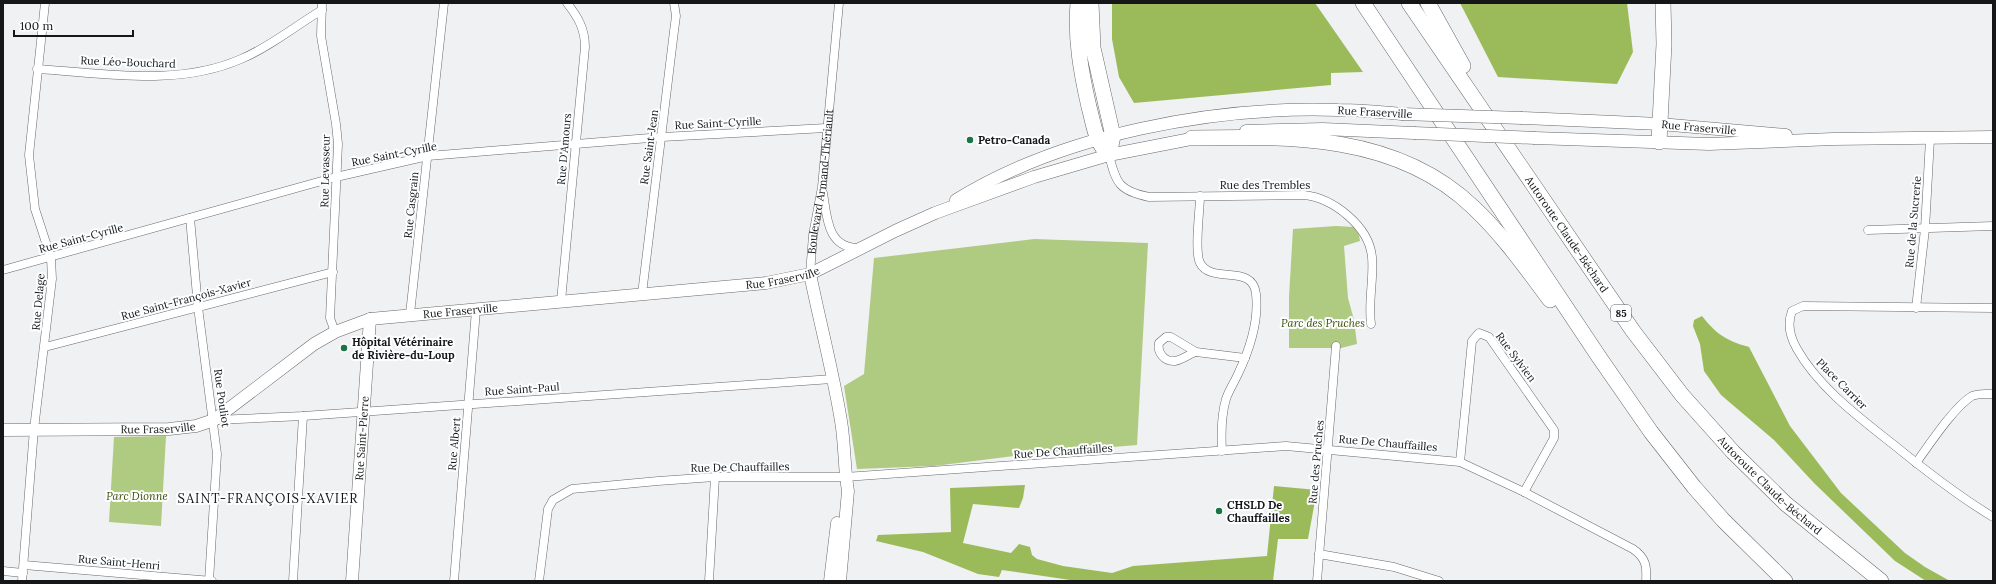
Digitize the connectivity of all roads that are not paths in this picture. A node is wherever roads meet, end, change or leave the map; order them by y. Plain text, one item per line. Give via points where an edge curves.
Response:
1 (44, 3) edge
2 (444, 3) edge
3 (567, 3) edge
4 (674, 3) edge
5 (840, 3) edge
6 (1078, 3) edge
7 (1091, 3) edge
8 (1351, 3) edge
9 (1362, 3) edge
10 (1409, 3) edge
11 (1428, 3) edge
12 (1663, 3) edge
13 (322, 7) edge
14 (37, 69) junction
15 (1660, 124) junction
16 (826, 128) junction
17 (1113, 136) junction
18 (662, 137) junction
19 (1993, 137) edge
20 (1192, 138) junction
21 (1833, 139) junction
22 (1930, 139) junction
23 (1098, 141) junction
24 (1659, 142) junction
25 (575, 144) junction
26 (1109, 155) junction
27 (428, 156) junction
28 (336, 177) junction
29 (822, 187) junction
30 (1488, 190) junction
31 (1200, 196) junction
32 (1548, 205) junction
33 (935, 213) junction
34 (190, 218) junction
35 (1993, 226) edge
36 (1925, 229) junction
37 (1868, 230) dead end
38 (863, 248) junction
39 (51, 258) junction
40 (3, 270) edge
41 (333, 272) junction
42 (810, 274) junction
43 (642, 294) junction
44 (561, 301) junction
45 (198, 307) junction
46 (1916, 308) junction
47 (1993, 308) edge
48 (476, 310) junction
49 (410, 314) junction
50 (370, 319) junction
51 (1371, 324) dead end
52 (334, 332) junction
53 (1336, 346) dead end
54 (45, 347) junction
55 (1196, 352) dead end
56 (1245, 358) junction
57 (832, 379) junction
58 (1993, 394) edge
59 (468, 404) junction
60 (364, 411) junction
61 (303, 416) junction
62 (214, 420) junction
63 (34, 429) junction
64 (3, 430) edge
65 (1328, 449) junction
66 (1222, 451) junction
67 (1460, 462) junction
68 (1916, 463) junction
69 (1676, 464) junction
70 (715, 477) junction
71 (846, 477) junction
72 (1524, 492) junction
73 (1993, 518) edge
74 (1319, 554) junction
75 (3, 571) edge
76 (23, 573) edge
77 (209, 581) edge
78 (212, 581) edge
79 (294, 581) edge
80 (352, 581) edge
81 (454, 581) edge
82 (539, 581) edge
83 (708, 581) edge
84 (830, 581) edge
85 (840, 581) edge
86 (1317, 581) edge
87 (1439, 581) edge
88 (1646, 581) edge
89 (1785, 581) edge
90 (1881, 581) edge

1 - 14 street, Rue Delage
2 - 27 street, Rue Casgrain
3 - 25 street, Rue D'Amours via 582,25 585,35
4 - 18 street, Rue Saint-Jean via 676,16
5 - 16 street, Boulevard Armand-Thériault
6 - 23 highway via 1078,58
7 - 17 highway via 1093,48
8 - 30 highway
9 - 30 highway
10 - 32 highway, Autoroute Claude-Béchard / 85
11 - 32 highway via 1460,62
12 - 15 highway via 1664,44
13 - 14 street, Rue Léo-Bouchard via 268,45 242,59 197,74 170,76
13 - 28 street, Rue Levasseur via 322,44 336,124
14 - 39 street, Rue Delage via 29,155 30,173 35,209
15 - 17 main road, Rue Fraserville, bridge via 1338,110 1260,112 1187,120
15 - 21 main road, Rue Fraserville
15 - 24 highway
16 - 18 street, Rue Saint-Cyrille
16 - 29 street, Boulevard Armand-Thériault
17 - 23 main road, Rue Fraserville
17 - 26 highway
18 - 25 street, Rue Saint-Cyrille
18 - 43 street, Rue Saint-Jean via 657,159
19 - 22 main road, Rue Fraserville
20 - 24 main road, Rue Fraserville, bridge via 1294,128
20 - 26 main road, Rue Fraserville
20 - 69 highway via 1263,137 1332,143 1400,160 1447,185 1473,207 1509,246 1623,403
21 - 22 main road, Rue Fraserville
21 - 24 main road, Rue Fraserville via 1709,144
22 - 36 street, Rue de la Sucrerie
23 - 26 highway
23 - 33 main road, Rue Fraserville via 1040,160 993,180
25 - 27 street, Rue Saint-Cyrille
25 - 44 street, Rue D'Amours
26 - 31 street, Rue des Trembles via 1119,182 1128,192 1149,197
26 - 33 main road, Rue Fraserville via 1034,177
27 - 28 street, Rue Saint-Cyrille
27 - 49 street, Rue Casgrain
28 - 34 street, Rue Saint-Cyrille
28 - 41 street, Rue Levasseur
29 - 38 street via 827,223 835,238 842,245
29 - 42 street, Boulevard Armand-Thériault via 813,235
30 - 69 highway via 1599,357
31 - 51 street, Rue des Trembles via 1304,195 1315,196 1335,205 1354,222 1368,243 1372,255 1369,311
31 - 56 street via 1197,249 1200,263 1212,273 1232,274 1247,279 1256,293 1255,318
32 - 90 highway, Autoroute Claude-Béchard / 85 via 1654,360 1707,424 1786,504
33 - 38 main road, Rue Fraserville
34 - 39 street, Rue Saint-Cyrille
34 - 45 street, Rue Pouliot
35 - 36 street
36 - 37 street
36 - 46 street, Rue de la Sucrerie
38 - 42 main road, Rue Fraserville
39 - 40 street, Rue Saint-Cyrille
39 - 54 street, Rue Delage via 52,279
41 - 45 street, Rue Saint-François-Xavier
41 - 52 street, Rue Levasseur via 330,318
42 - 43 main road, Rue Fraserville via 766,283
42 - 57 main road, Boulevard Armand-Thériault
43 - 44 main road, Rue Fraserville
44 - 48 main road, Rue Fraserville
45 - 54 street, Rue Saint-François-Xavier
45 - 62 street, Rue Pouliot
46 - 47 street, Place Carrier
46 - 68 street, Place Carrier via 1803,306 1792,311 1789,326 1800,354 1824,384 1874,430
48 - 49 main road, Rue Fraserville
48 - 59 street, Rue Albert
49 - 50 main road, Rue Fraserville
50 - 52 main road, Rue Fraserville
50 - 60 main road, Rue Saint-Pierre
52 - 62 main road, Rue Fraserville via 314,344
53 - 65 street, Rue des Pruches
54 - 63 street, Rue Delage
55 - 56 street
56 - 66 street via 1226,400
57 - 59 street, Rue Saint-Paul
57 - 71 main road, Boulevard Armand-Thériault via 845,446
58 - 68 street via 1972,396 1959,407
59 - 60 street, Rue Saint-Paul
59 - 81 street, Rue Albert
60 - 61 street, Rue Saint-Paul
60 - 80 main road, Rue Saint-Pierre
61 - 62 street, Rue Saint-Paul
61 - 79 street
62 - 63 main road, Rue Fraserville via 169,430
62 - 77 street, Rue Pouliot via 217,482
63 - 64 main road, Rue Fraserville
63 - 76 street, Rue Delage
65 - 66 street, Rue De Chauffailles via 1286,446
65 - 67 street, Rue De Chauffailles
65 - 74 street, Rue des Pruches
66 - 71 street, Rue De Chauffailles
67 - 72 street, Rue De Chauffailles
67 - 72 street, Rue Sylvien via 1472,341 1479,333 1489,337 1554,430 1554,438
68 - 73 street, Place Carrier
69 - 89 highway via 1723,520
70 - 71 street, Rue De Chauffailles
70 - 82 street, Rue De Chauffailles via 572,489 561,494 553,500 548,510
70 - 83 street
71 - 84 main road, Boulevard Armand-Thériault via 841,490
71 - 85 main road, Boulevard Armand-Thériault via 848,492
72 - 88 street, Rue De Chauffailles via 1639,553 1647,565
74 - 86 street, Rue des Pruches
74 - 87 street via 1394,567
75 - 76 street, Rue Saint-Henri
76 - 77 street, Rue Saint-Henri
77 - 78 street, Rue Saint-Henri

